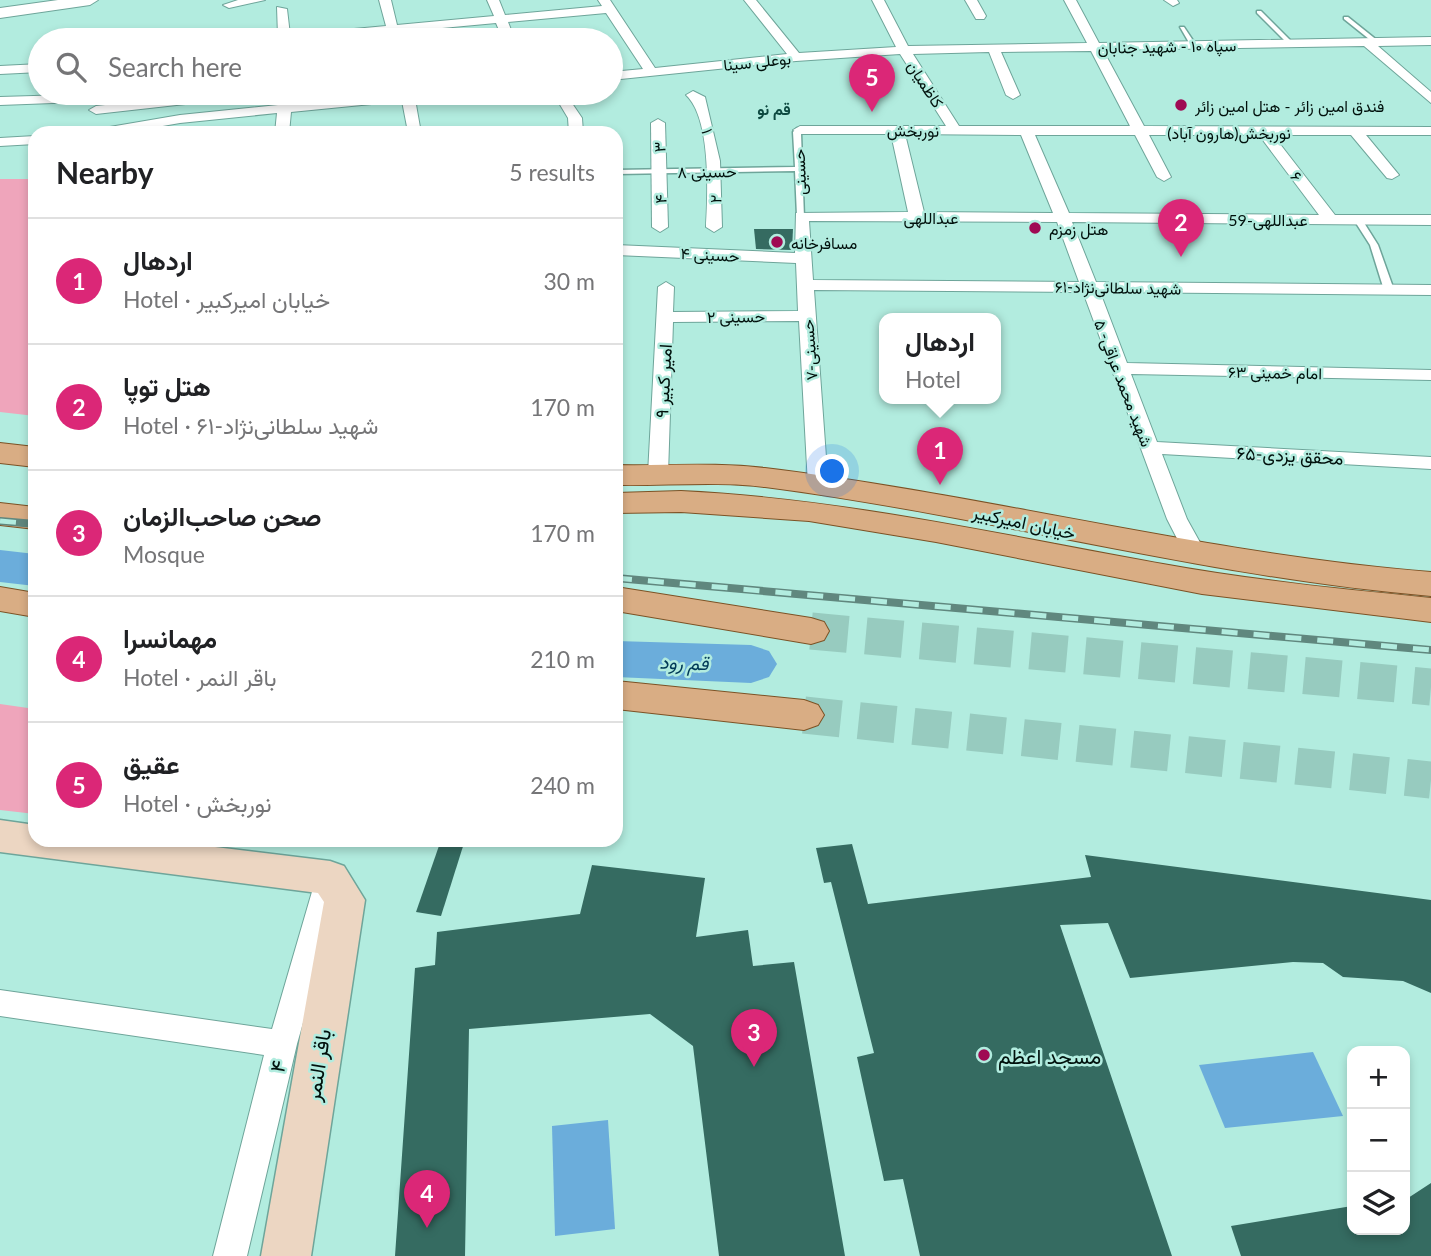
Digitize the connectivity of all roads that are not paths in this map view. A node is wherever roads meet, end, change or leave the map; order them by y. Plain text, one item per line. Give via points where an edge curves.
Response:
1 (90, 0) edge
2 (260, 0) edge
3 (385, 0) edge
4 (493, 0) edge
5 (750, 0) edge
6 (878, 0) edge
7 (971, 0) edge
8 (1070, 0) edge
9 (229, 5) dead end
10 (607, 5) edge
11 (281, 9) dead end
12 (1259, 12) dead end
13 (0, 13) edge
14 (980, 16) dead end
15 (1346, 18) dead end
16 (502, 19) junction
17 (283, 28) edge
18 (392, 28) edge
19 (437, 28) edge
20 (505, 28) edge
21 (622, 28) edge
22 (1182, 28) dead end
23 (623, 29) edge
24 (1431, 41) edge
25 (1371, 42) junction
26 (1291, 44) junction
27 (1193, 45) junction
28 (1095, 47) junction
29 (994, 49) junction
30 (904, 50) junction
31 (796, 57) junction
32 (28, 69) edge
33 (0, 70) edge
34 (651, 72) junction
35 (623, 75) edge
36 (693, 95) dead end
37 (1013, 96) dead end
38 (1431, 99) edge
39 (0, 101) edge
40 (28, 101) edge
41 (98, 105) edge
42 (286, 105) edge
43 (318, 105) edge
44 (409, 105) edge
45 (567, 105) edge
46 (286, 109) junction
47 (658, 123) dead end
48 (91, 126) edge
49 (167, 126) edge
50 (283, 126) edge
51 (414, 126) edge
52 (576, 126) edge
53 (800, 130) joint
54 (897, 130) junction
55 (955, 130) junction
56 (1026, 131) junction
57 (1355, 131) junction
58 (1431, 131) edge
59 (1142, 132) junction
60 (1264, 132) junction
61 (28, 140) edge
62 (0, 142) edge
63 (798, 169) junction
64 (717, 170) junction
65 (623, 172) edge
66 (659, 172) junction
67 (1392, 175) dead end
68 (1164, 177) dead end
69 (800, 216) junction
70 (916, 216) junction
71 (1062, 217) junction
72 (1331, 219) junction
73 (1358, 220) junction
74 (1431, 220) edge
75 (660, 227) dead end
76 (714, 227) dead end
77 (623, 250) edge
78 (803, 258) junction
79 (805, 285) junction
80 (666, 287) dead end
81 (1087, 287) junction
82 (1389, 290) junction
83 (1431, 290) edge
84 (807, 316) junction
85 (666, 317) junction
86 (1119, 368) junction
87 (1431, 375) edge
88 (1150, 447) junction
89 (0, 453) edge
90 (28, 456) edge
91 (1431, 463) edge
92 (658, 474) junction
93 (623, 475) edge
94 (0, 477) edge
95 (28, 479) edge
96 (818, 485) junction
97 (623, 503) edge
98 (0, 514) edge
99 (28, 517) edge
100 (1196, 555) junction
101 (1431, 584) edge
102 (0, 600) edge
103 (623, 600) edge
104 (28, 604) edge
105 (1431, 610) edge
106 (811, 631) tunnel mouth
107 (623, 696) edge
108 (804, 715) tunnel mouth
109 (0, 836) edge
110 (28, 840) edge
111 (86, 847) edge
112 (330, 878) junction
113 (0, 1003) edge
114 (282, 1044) junction
115 (230, 1256) edge
116 (286, 1256) edge

1 - 13 street
2 - 9 street
3 - 18 street
4 - 16 street
5 - 31 street
6 - 30 street, کاظمیان
7 - 14 street
8 - 28 street
10 - 16 street
10 - 21 street
11 - 17 street
12 - 26 lane
15 - 25 lane
16 - 19 street
16 - 20 street
22 - 27 lane
23 - 34 street
24 - 25 street, سپاه ۱۰ - شهید جنابان
25 - 26 street, سپاه ۱۰ - شهید جنابان
25 - 38 street
26 - 27 street, سپاه ۱۰ - شهید جنابان
27 - 28 street, سپاه ۱۰ - شهید جنابان
28 - 29 street, سپاه ۱۰ - شهید جنابان
28 - 59 street
29 - 30 street, سپاه ۱۰ - شهید جنابان via 951,55
29 - 37 street
30 - 31 street, بوعلی سینا
30 - 55 street, کاظمیان
31 - 34 street, بوعلی سینا
32 - 33 street
34 - 35 street, بوعلی سینا
36 - 64 street, ۱ via 704,114
39 - 40 street
41 - 48 street
42 - 46 street
43 - 46 street
44 - 51 street
45 - 52 street
46 - 49 street
46 - 50 street
47 - 66 street, ۳
53 - 54 street, نوربخش
53 - 63 lane, حسینی
54 - 55 street, نوربخش
54 - 70 street
55 - 56 street, نوربخش
56 - 59 street, نوربخش(هارون آباد)
56 - 71 street, شهید محمد عراقی- ۵
57 - 58 street, نوربخش(هارون آباد)
57 - 60 street, نوربخش(هارون آباد)
57 - 67 street
59 - 60 street, نوربخش(هارون آباد)
59 - 68 street
60 - 72 street, ۶
61 - 62 street
63 - 64 lane, حسینی ۸
63 - 69 lane, حسینی
64 - 66 lane, حسینی ۸
64 - 76 street, ۲
65 - 66 lane, حسینی ۸
66 - 75 street, ۴
69 - 70 street, عبداللهی
69 - 78 street, حسینی-۷
70 - 71 street, عبداللهی
71 - 72 street, عبداللهی-59
71 - 81 street, شهید محمد عراقی- ۵
72 - 73 street, عبداللهی-59
73 - 74 street, عبداللهی-59
73 - 82 lane via 1374,245
77 - 78 street, حسینی ۴
78 - 79 street, حسینی-۷
79 - 81 street, شهید سلطانی‌نژاد-۶۱
79 - 84 street, حسینی-۷
80 - 85 street, امیر کبیر ۹
81 - 82 street, شهید سلطانی‌نژاد-۶۱
81 - 86 street, شهید محمد عراقی- ۵
82 - 83 street, شهید سلطانی‌نژاد-۶۱
84 - 85 street, حسینی ۲
84 - 96 street, حسینی-۷
85 - 92 street, امیر کبیر ۹
86 - 87 street, امام خمینی ۶۳
86 - 88 street, شهید محمد عراقی- ۵
88 - 91 street, محقق یزدی-۶۵
88 - 100 street, شهید محمد عراقی- ۵
89 - 90 main road
92 - 93 main road, خیابان امیرکبیر
92 - 96 main road, خیابان امیرکبیر via 726,474
94 - 95 main road
96 - 100 main road, خیابان امیرکبیر
97 - 105 main road, خیابان امیرکبیر via 722,503 815,510 1145,573 1292,596
98 - 99 main road
100 - 101 main road, خیابان امیرکبیر
102 - 104 main road
103 - 106 main road
107 - 108 main road
109 - 110 main road
111 - 112 main road
112 - 114 street, ۴
112 - 116 main road, باقر النمر via 345,900
113 - 114 street
114 - 115 street, ۴

